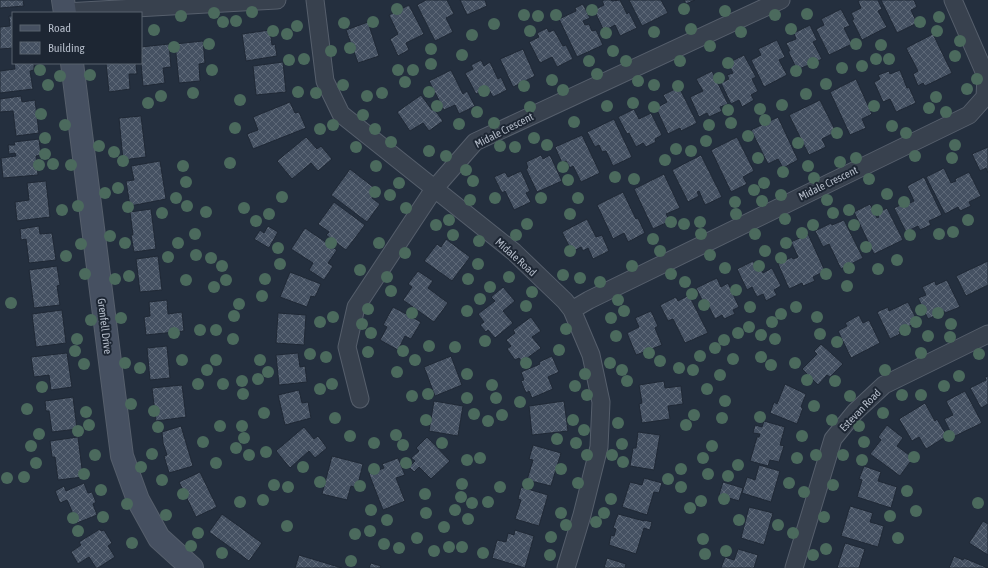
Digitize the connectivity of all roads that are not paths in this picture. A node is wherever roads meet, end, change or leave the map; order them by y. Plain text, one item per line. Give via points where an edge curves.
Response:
1 (277, 0) edge
2 (315, 0) edge
3 (781, 0) edge
4 (953, 0) edge
5 (65, 8) edge
6 (72, 64) edge
7 (434, 189) junction
8 (572, 310) junction
9 (988, 334) edge
10 (360, 399) dead end
11 (192, 568) edge
12 (566, 568) edge
13 (794, 568) edge

1 - 5 street
2 - 7 street, Midale Road via 325,80 341,114
3 - 7 street, Midale Crescent via 475,142
4 - 8 street, Midale Crescent via 986,76 985,97 969,115
6 - 11 street, Grenfell Drive via 122,456 138,500 159,538
7 - 8 street, Midale Road via 514,252
7 - 10 street, Midale Crescent via 356,307 347,348
8 - 12 street, Midale Road via 591,355 601,402 599,447
9 - 13 street, Estevan Road via 884,385 855,412 833,439

